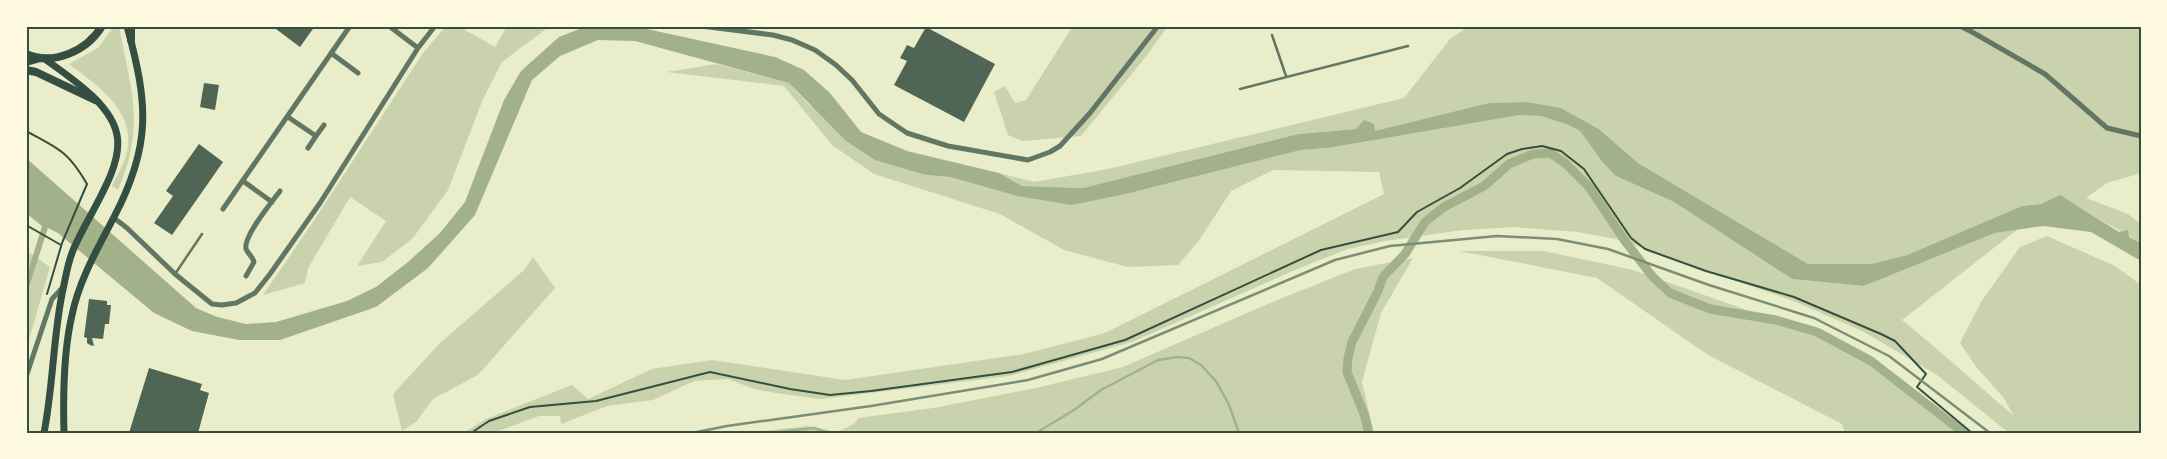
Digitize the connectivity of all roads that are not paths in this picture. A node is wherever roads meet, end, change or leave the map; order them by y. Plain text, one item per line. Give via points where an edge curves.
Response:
1 (102, 26) edge
2 (127, 26) edge
3 (131, 26) edge
4 (350, 26) edge
5 (389, 26) edge
6 (435, 26) edge
7 (701, 26) edge
8 (1158, 26) edge
9 (1960, 26) edge
10 (1272, 34) dead end
11 (131, 40) junction
12 (1408, 46) dead end
13 (418, 48) junction
14 (331, 53) junction
15 (26, 54) edge
16 (41, 59) junction
17 (26, 62) edge
18 (26, 70) edge
19 (358, 73) dead end
20 (1286, 76) junction
21 (1240, 89) dead end
22 (95, 100) junction
23 (288, 117) junction
24 (324, 126) dead end
25 (316, 136) junction
26 (2141, 136) edge
27 (308, 148) dead end
28 (244, 181) junction
29 (280, 191) dead end
30 (272, 202) junction
31 (223, 209) dead end
32 (114, 218) junction
33 (202, 234) dead end
34 (175, 274) junction
35 (246, 276) dead end
36 (64, 286) junction
37 (26, 377) edge
38 (44, 433) edge
39 (64, 433) edge

1 - 16 main road via 91,41 80,48 68,54
2 - 11 main road
3 - 11 main road
4 - 14 street
5 - 13 street
6 - 13 street
7 - 8 street via 792,40 815,50 836,65 879,114 907,133 948,146 1028,160 1060,146
9 - 26 street via 2045,74 2107,128
10 - 20 lane
11 - 32 main road via 143,92 144,125 138,160
12 - 20 lane
13 - 34 street via 320,202 255,293 236,303 212,304
14 - 19 street
14 - 23 street
15 - 16 main road
16 - 17 main road
16 - 22 main road via 81,86
18 - 22 main road
20 - 21 lane
22 - 36 main road via 112,122 118,152 110,176 71,254
23 - 25 street
23 - 28 street
24 - 25 street
25 - 27 street
28 - 30 street
28 - 31 street
29 - 30 street
30 - 35 street via 246,242 254,262
32 - 34 street
32 - 39 main road via 91,262 72,315
33 - 34 lane
36 - 37 street via 52,299
36 - 38 main road

